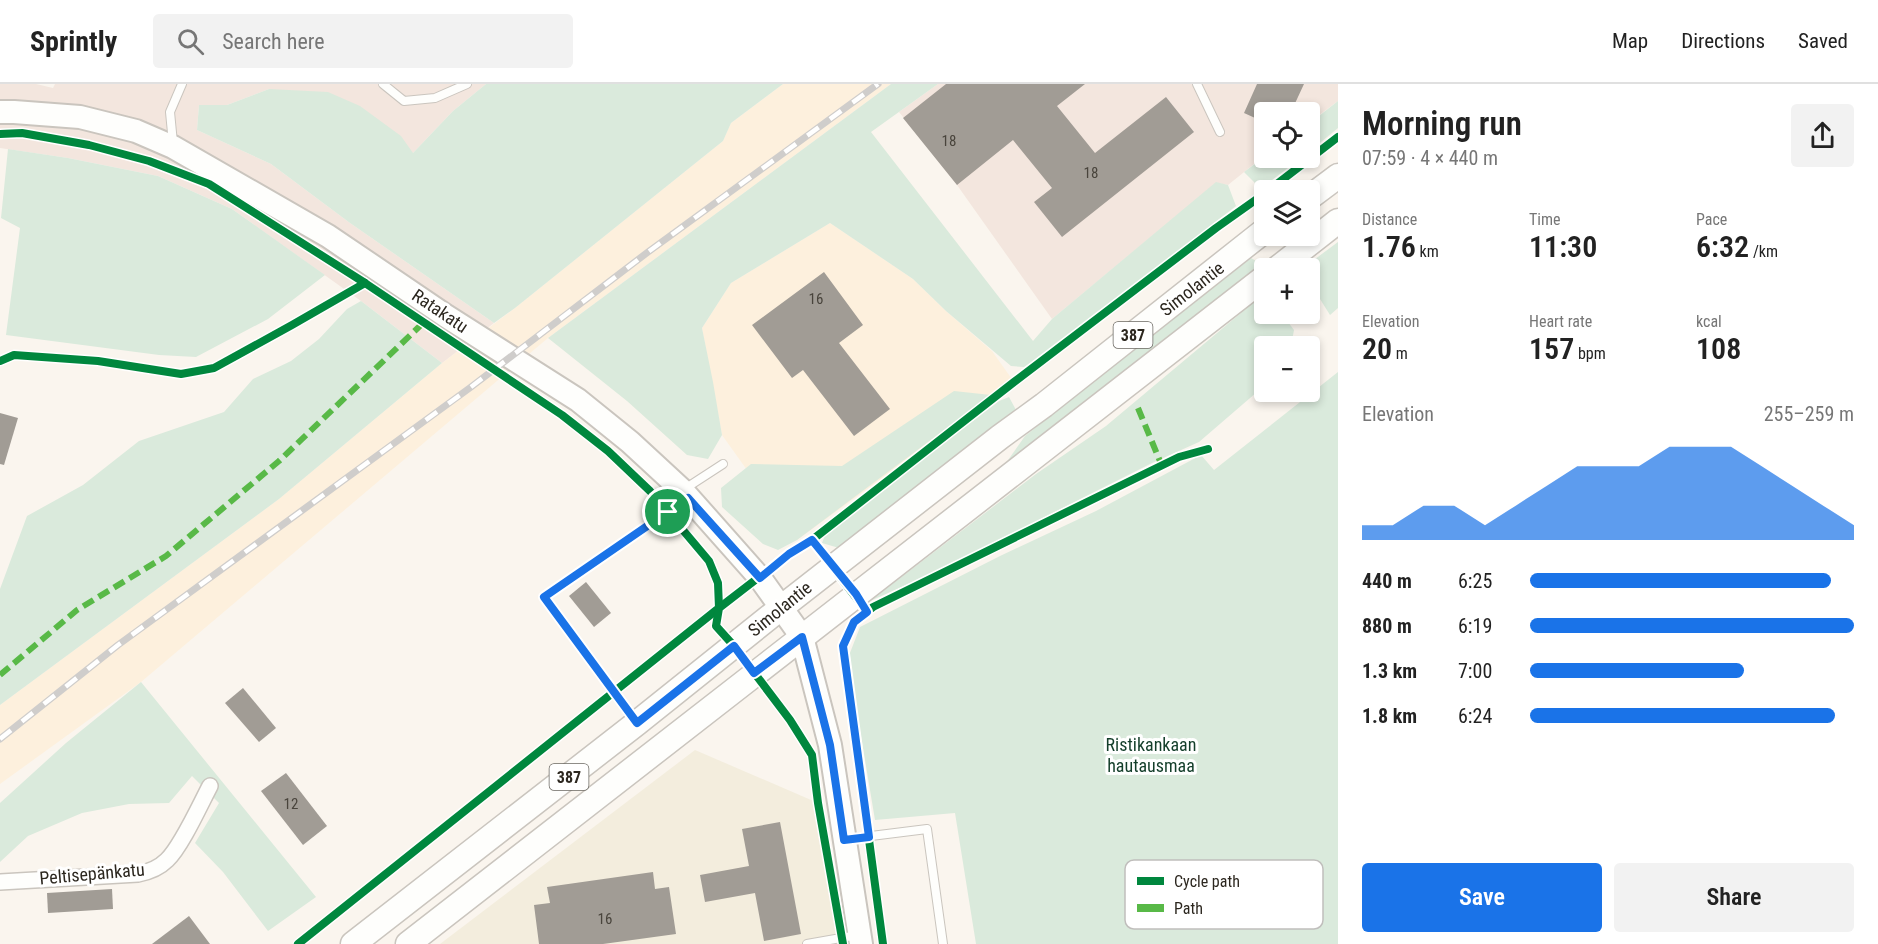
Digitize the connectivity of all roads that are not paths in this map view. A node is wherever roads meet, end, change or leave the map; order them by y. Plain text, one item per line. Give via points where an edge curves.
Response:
1 (182, 84) edge
2 (383, 84) edge
3 (467, 84) edge
4 (1197, 84) edge
5 (0, 112) edge
6 (1220, 132) dead end
7 (173, 147) junction
8 (1338, 176) edge
9 (1320, 190) edge
10 (1338, 221) edge
11 (1254, 239) edge
12 (1291, 258) edge
13 (1254, 286) edge
14 (723, 464) dead end
15 (685, 494) junction
16 (782, 607) junction
17 (802, 637) junction
18 (637, 723) junction
19 (210, 786) dead end
20 (844, 840) junction
21 (0, 882) edge
22 (860, 939) edge
23 (353, 944) edge
24 (408, 944) edge
25 (807, 944) edge
26 (943, 944) edge

1 - 7 lane via 170,112
2 - 3 lane via 404,101 435,98
4 - 6 lane
5 - 7 main road, Ratakatu via 80,117 136,131
7 - 15 main road, Ratakatu via 328,236 578,400
8 - 9 main road
10 - 12 main road
11 - 16 main road, Simolantie / 387
13 - 17 main road, Simolantie
14 - 15 lane
15 - 16 main road, Ratakatu
15 - 18 lane via 544,597
16 - 17 main road, Ratakatu
16 - 18 main road, Simolantie / 387
17 - 20 main road, Ratakatu via 830,745
17 - 24 main road, Simolantie
18 - 23 main road, Simolantie / 387
19 - 21 street, Peltisepänkatu via 175,850 158,867 138,874
20 - 22 main road, Ratakatu
20 - 26 lane via 927,829
22 - 25 lane

